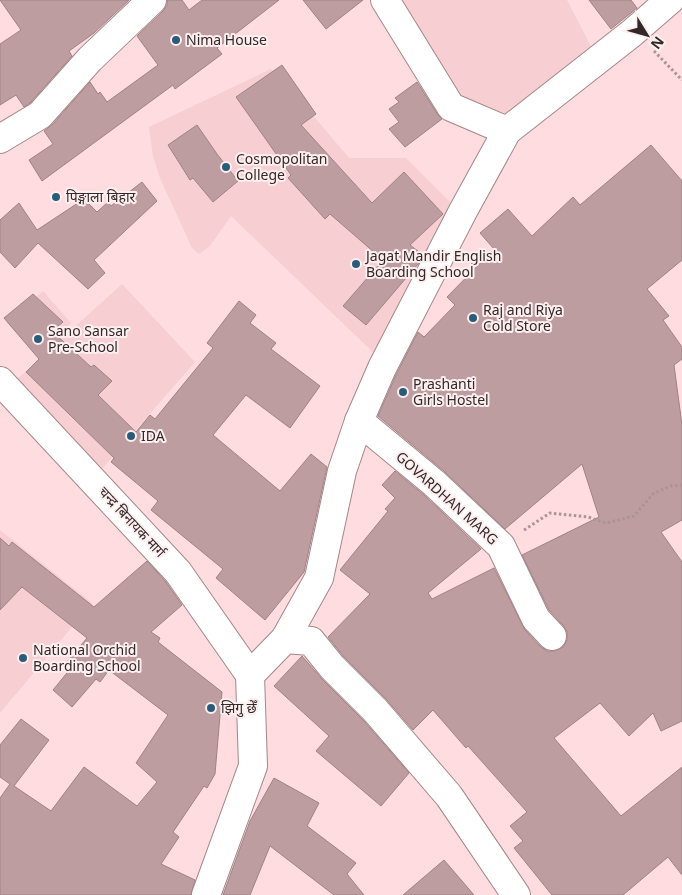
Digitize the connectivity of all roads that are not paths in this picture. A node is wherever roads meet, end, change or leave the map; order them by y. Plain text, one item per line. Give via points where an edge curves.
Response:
1 (152, 0) edge
2 (385, 0) edge
3 (670, 0) edge
4 (507, 132) junction
5 (0, 139) edge
6 (0, 381) edge
7 (359, 422) junction
8 (552, 636) dead end
9 (285, 639) junction
10 (250, 675) junction
11 (206, 895) edge
12 (516, 895) edge

1 - 5 street via 90,59 40,115
2 - 4 street via 451,107
3 - 4 street
4 - 7 street via 462,210 382,368
6 - 10 street, चन्द्र बिनायक मार्ग via 178,572
7 - 8 street, GOVARDHAN MARG via 434,483 501,546 536,618
7 - 9 street via 342,471 319,578
9 - 10 street
9 - 12 street via 311,641 375,710 449,796
10 - 11 street via 253,766

